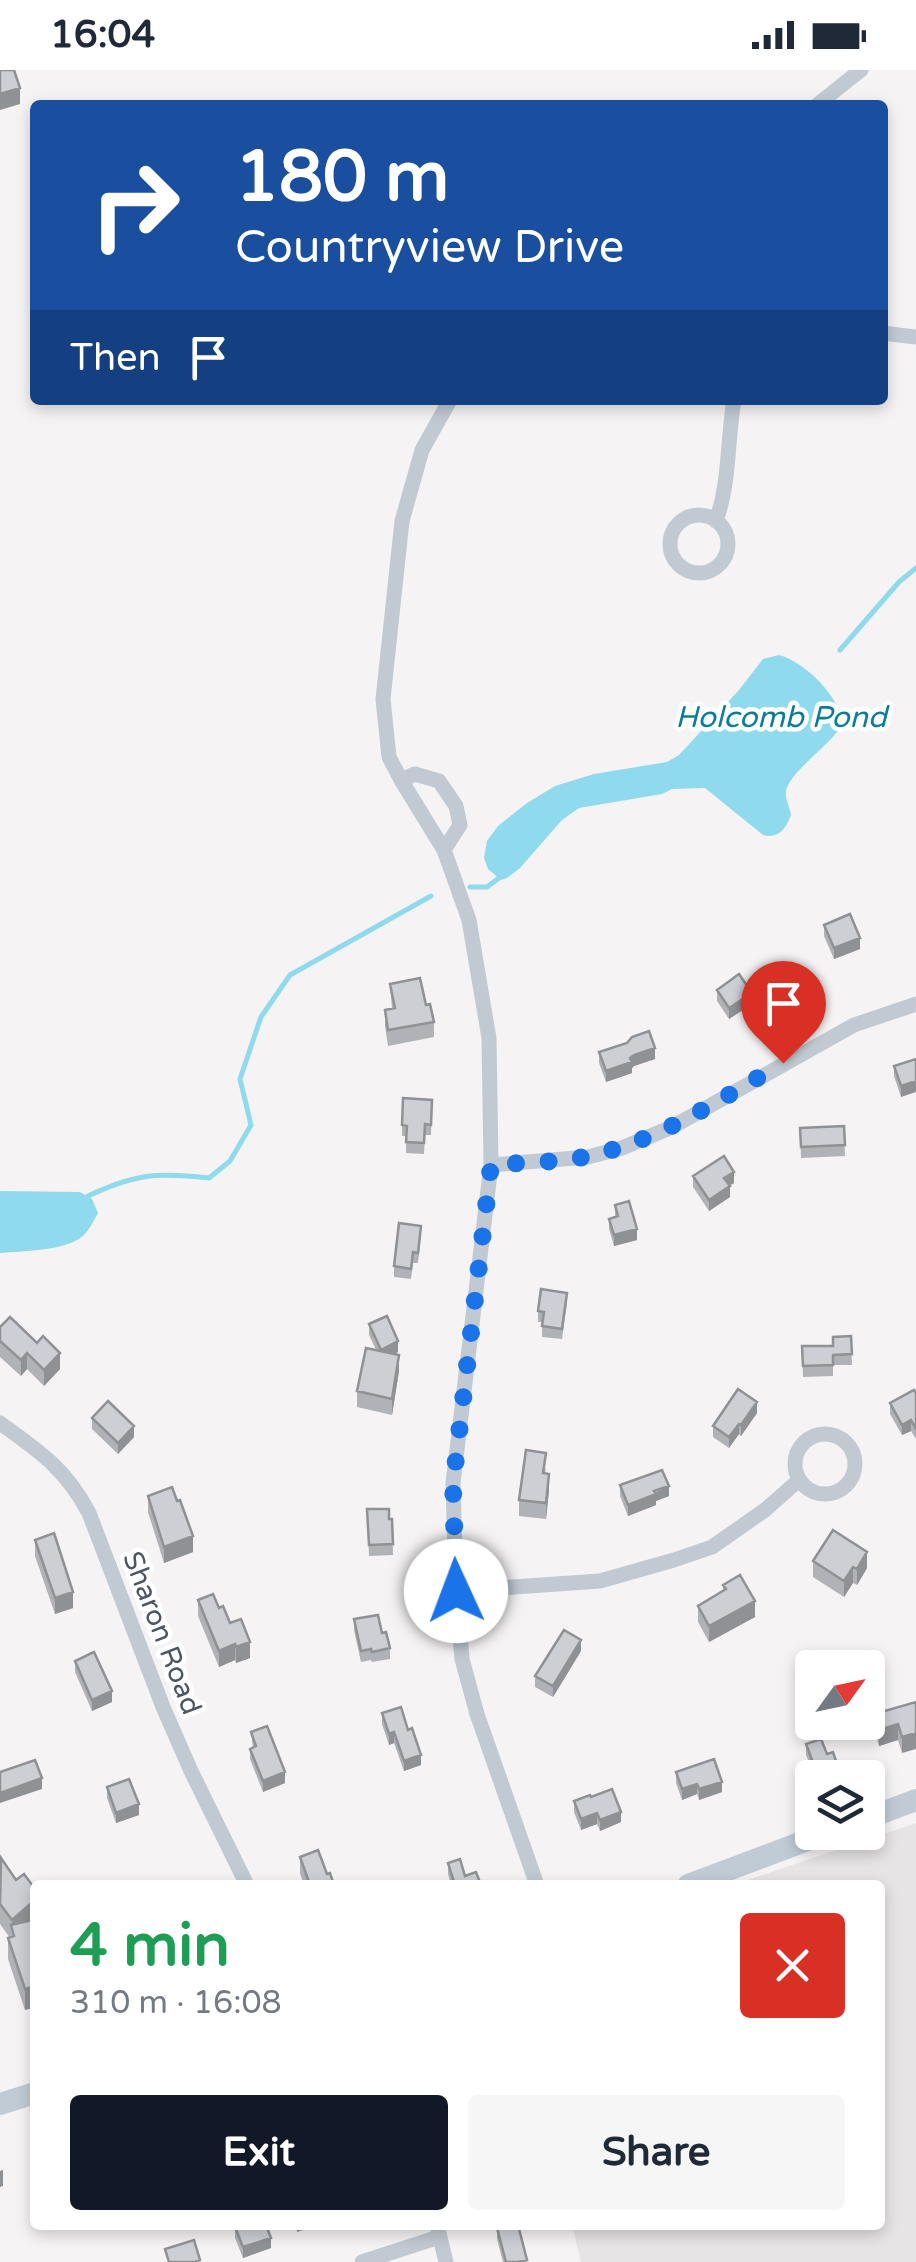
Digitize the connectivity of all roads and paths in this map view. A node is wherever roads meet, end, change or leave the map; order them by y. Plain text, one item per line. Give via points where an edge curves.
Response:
1 (861, 70) edge
2 (824, 100) edge
3 (888, 334) edge
4 (916, 337) edge
5 (447, 405) edge
6 (733, 405) edge
7 (716, 521) dead end
8 (401, 780) junction
9 (444, 850) junction
10 (916, 1004) edge
11 (491, 1165) junction
12 (0, 1423) edge
13 (799, 1480) junction
14 (456, 1591) junction
15 (916, 1800) edge
16 (885, 1812) edge
17 (795, 1844) edge
18 (245, 1880) edge
19 (535, 1880) edge
20 (701, 1880) edge
21 (30, 2095) edge
22 (0, 2104) edge
23 (438, 2231) edge
24 (362, 2262) edge
25 (446, 2262) edge

1 - 2 street
3 - 4 street
5 - 8 street via 422,450 402,521 383,699 389,757
6 - 7 street
8 - 9 street
8 - 9 street via 415,774 439,781 456,806 460,825
9 - 11 street via 469,920 489,1038
10 - 11 street via 854,1025 622,1148
11 - 14 street via 453,1484
12 - 18 street, Sharon Road via 77,1490 163,1707
13 - 13 street via 795,1456 810,1437 834,1434 852,1450 856,1467 840,1490 813,1492
13 - 14 street via 712,1546 674,1560 600,1581
14 - 19 street via 462,1659 477,1714
15 - 16 street
17 - 20 street
21 - 22 street
23 - 24 street
23 - 25 street

